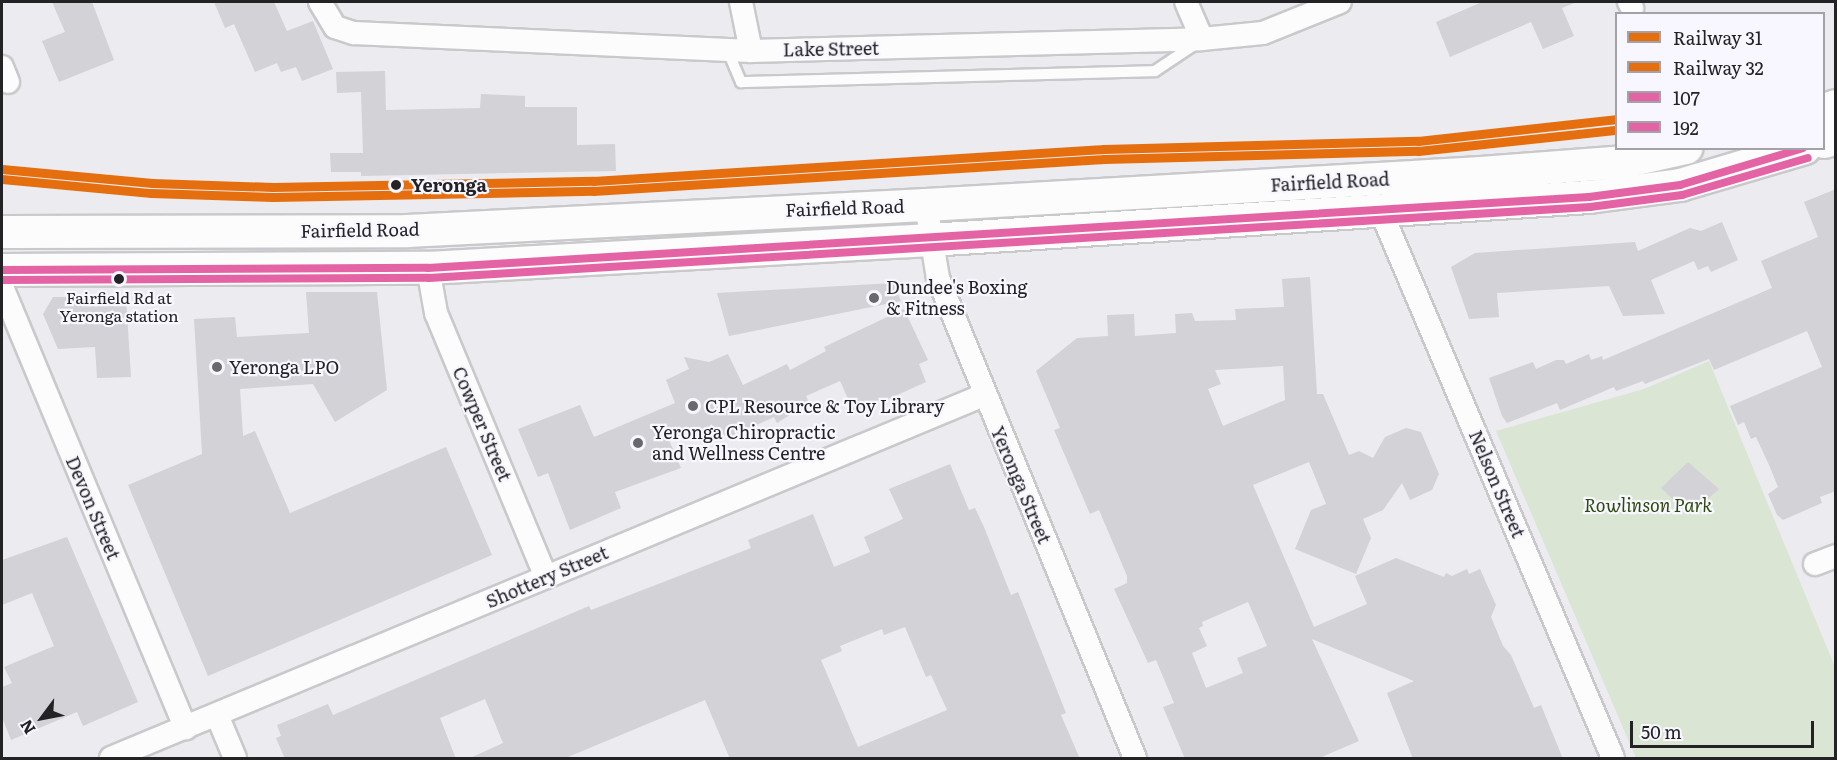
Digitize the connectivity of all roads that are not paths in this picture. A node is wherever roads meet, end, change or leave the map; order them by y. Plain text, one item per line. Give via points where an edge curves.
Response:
1 (741, 2) edge
2 (1186, 2) edge
3 (1340, 2) edge
4 (322, 7) edge
5 (1202, 39) junction
6 (727, 50) junction
7 (751, 51) junction
8 (1677, 150) edge
9 (1799, 150) edge
10 (926, 205) junction
11 (1380, 209) junction
12 (2, 232) edge
13 (930, 240) junction
14 (428, 268) junction
15 (2, 270) edge
16 (2, 287) edge
17 (984, 395) junction
18 (546, 577) junction
19 (217, 715) junction
20 (186, 728) junction
21 (111, 759) edge
22 (235, 759) edge
23 (1135, 759) edge
24 (1613, 759) edge

1 - 7 street
2 - 5 street
3 - 5 street, Lake Street via 1263,33
4 - 6 street, Lake Street via 335,27 354,33
5 - 6 lane via 1155,71 741,82
5 - 7 street, Lake Street
6 - 7 street, Lake Street
8 - 10 main road, Fairfield Road via 1623,162 1481,173
9 - 11 main road, Fairfield Road via 1680,185 1589,197
10 - 12 main road, Fairfield Road via 407,231
10 - 13 street, Yeronga Street
11 - 13 main road, Fairfield Road
11 - 24 street, Nelson Street
13 - 14 main road, Fairfield Road
13 - 17 street, Yeronga Street via 938,278
14 - 15 main road, Fairfield Road
14 - 18 street, Cowper Street via 436,313
16 - 20 street, Devon Street
17 - 18 street, Shottery Street
17 - 23 street, Yeronga Street
18 - 19 street, Shottery Street
19 - 20 street, Shottery Street
19 - 22 street
20 - 21 street, Shottery Street

